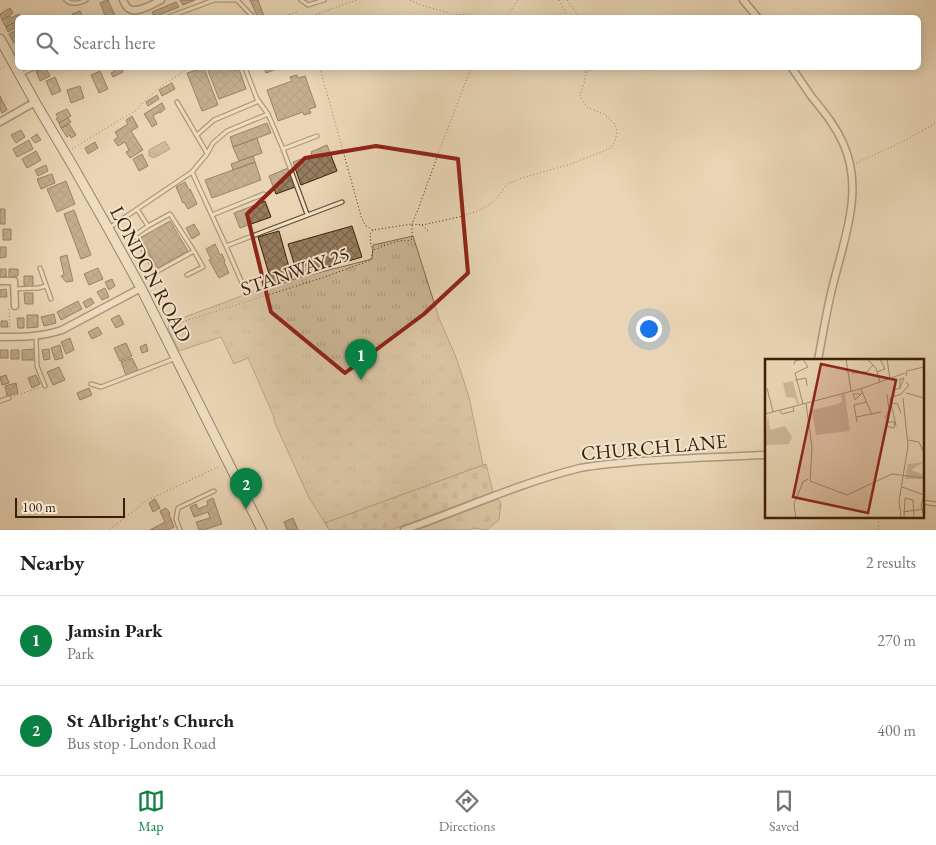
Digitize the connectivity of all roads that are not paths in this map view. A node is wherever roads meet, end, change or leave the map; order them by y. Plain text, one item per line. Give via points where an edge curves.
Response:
1 (66, 0) edge
2 (86, 0) edge
3 (123, 0) edge
4 (161, 0) edge
5 (301, 0) edge
6 (324, 0) edge
7 (743, 0) edge
8 (174, 15) edge
9 (251, 15) edge
10 (756, 15) edge
11 (0, 41) edge
12 (15, 66) edge
13 (18, 70) edge
14 (29, 70) edge
15 (246, 70) edge
16 (793, 70) edge
17 (20, 74) junction
18 (259, 101) junction
19 (35, 102) junction
20 (177, 102) dead end
21 (268, 114) junction
22 (0, 122) edge
23 (197, 135) junction
24 (317, 136) dead end
25 (283, 149) junction
26 (208, 154) junction
27 (192, 172) junction
28 (264, 194) dead end
29 (342, 202) dead end
30 (137, 209) junction
31 (308, 214) junction
32 (212, 215) junction
33 (148, 226) junction
34 (108, 228) junction
35 (226, 246) junction
36 (194, 251) junction
37 (40, 268) dead end
38 (187, 275) dead end
39 (0, 281) edge
40 (46, 286) junction
41 (141, 288) junction
42 (14, 289) junction
43 (246, 292) dead end
44 (51, 299) dead end
45 (15, 306) dead end
46 (36, 336) junction
47 (0, 337) edge
48 (176, 358) junction
49 (818, 359) edge
50 (91, 384) dead end
51 (45, 386) road end
52 (8, 398) road end
53 (0, 401) edge
54 (765, 455) edge
55 (214, 491) dead end
56 (180, 530) edge
57 (262, 530) edge
58 (404, 530) edge

1 - 2 lane via 74,4
3 - 4 street via 132,11
5 - 6 lane via 308,6
7 - 10 street
8 - 9 lane via 214,0 237,0
11 - 12 main road, LONDON ROAD
13 - 17 main road, LONDON ROAD
14 - 17 lane
15 - 18 lane
16 - 49 street via 844,144 853,186
17 - 19 main road, LONDON ROAD
18 - 21 lane
18 - 23 lane via 214,120
19 - 22 street
19 - 34 main road, LONDON ROAD
20 - 23 lane
21 - 25 lane
21 - 26 lane via 227,131 213,143
23 - 26 lane
24 - 25 lane
25 - 31 lane
26 - 27 lane
27 - 30 lane
27 - 32 lane
28 - 32 lane
29 - 31 lane
30 - 33 lane
30 - 34 lane
31 - 35 lane
32 - 35 lane
33 - 36 lane via 170,214
33 - 36 lane via 135,235 156,272
34 - 41 main road, LONDON ROAD
35 - 43 lane
36 - 38 lane via 203,267
37 - 40 lane
39 - 42 street via 14,281
40 - 42 lane
40 - 44 lane
41 - 46 street via 62,330
41 - 48 main road, LONDON ROAD
42 - 45 street
46 - 47 street
46 - 51 lane via 37,366
48 - 50 lane via 101,386
48 - 57 main road, LONDON ROAD
52 - 53 lane
54 - 58 street, CHURCH LANE via 668,459 582,468 516,488
55 - 56 lane via 178,508 176,519

